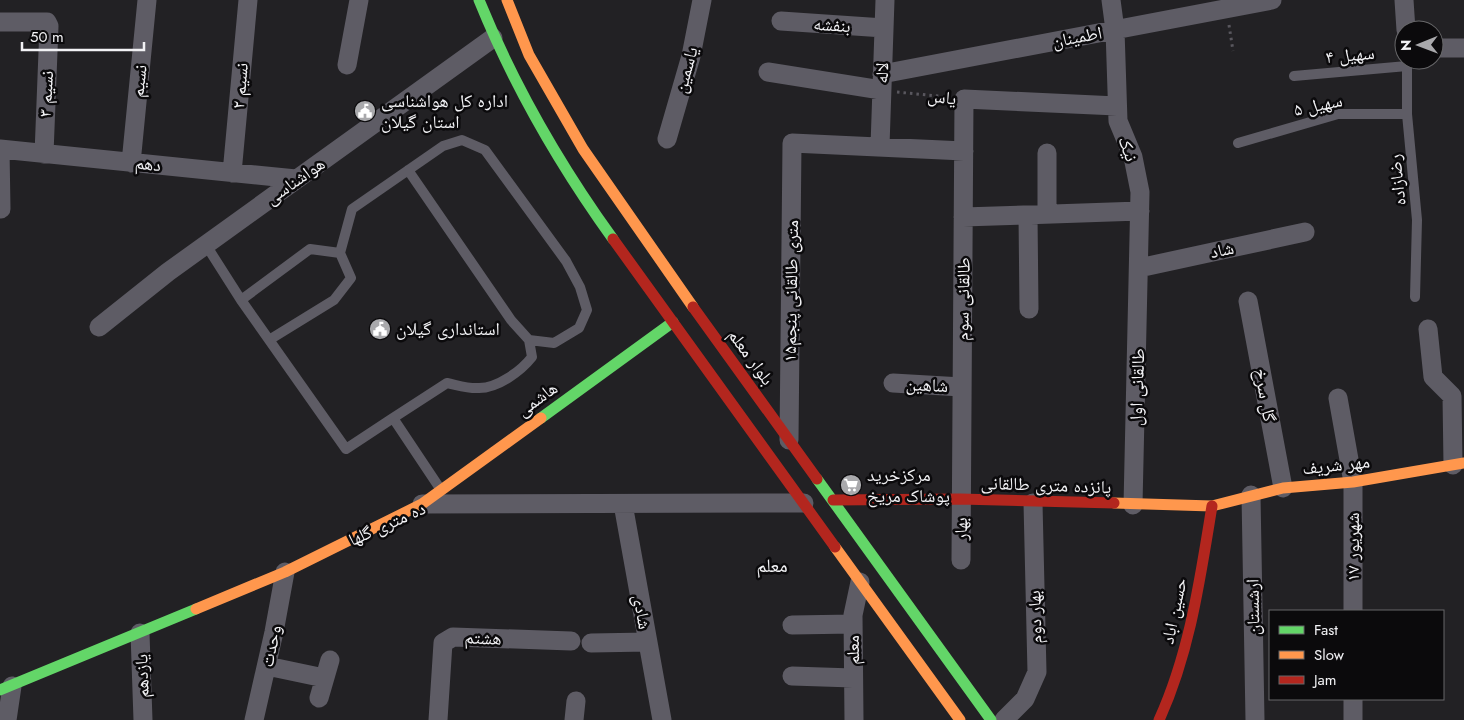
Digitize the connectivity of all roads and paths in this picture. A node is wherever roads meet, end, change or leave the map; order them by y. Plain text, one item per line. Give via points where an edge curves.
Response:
1 (147, 0) edge
2 (248, 0) edge
3 (359, 0) edge
4 (480, 0) edge
5 (508, 0) edge
6 (702, 0) edge
7 (885, 0) edge
8 (1110, 0) edge
9 (1272, 0) edge
10 (1404, 0) edge
11 (1226, 4) edge
12 (1405, 20) edge
13 (781, 21) dead end
14 (0, 22) edge
15 (884, 28) junction
16 (1115, 30) junction
17 (493, 38) junction
18 (1444, 48) edge
19 (1464, 48) edge
20 (1233, 51) dead end
21 (1394, 64) edge
22 (348, 65) dead end
23 (1407, 70) edge
24 (768, 72) dead end
25 (1294, 76) dead end
26 (882, 82) junction
27 (964, 99) junction
28 (1118, 106) junction
29 (1407, 114) junction
30 (667, 139) dead end
31 (1238, 142) dead end
32 (880, 146) junction
33 (0, 149) edge
34 (964, 151) junction
35 (1047, 153) dead end
36 (44, 154) junction
37 (130, 162) junction
38 (408, 170) junction
39 (232, 173) junction
40 (296, 180) junction
41 (1, 209) edge
42 (1140, 211) junction
43 (1047, 214) junction
44 (1028, 215) junction
45 (964, 218) junction
46 (1305, 232) dead end
47 (206, 245) junction
48 (340, 253) junction
49 (1139, 268) junction
50 (1415, 297) dead end
51 (241, 300) junction
52 (1248, 301) dead end
53 (1029, 309) dead end
54 (673, 322) junction
55 (99, 327) dead end
56 (1428, 329) dead end
57 (269, 340) junction
58 (529, 340) junction
59 (893, 383) dead end
60 (962, 387) junction
61 (1338, 398) dead end
62 (393, 418) junction
63 (789, 440) junction
64 (1459, 464) edge
65 (1353, 482) junction
66 (1282, 488) junction
67 (442, 490) junction
68 (1251, 495) junction
69 (960, 499) junction
70 (878, 500) junction
71 (818, 502) junction
72 (1033, 503) junction
73 (422, 504) junction
74 (622, 504) junction
75 (1133, 505) junction
76 (1212, 506) junction
77 (868, 511) dead end
78 (863, 524) dead end
79 (864, 544) junction
80 (961, 560) dead end
81 (285, 572) junction
82 (860, 582) junction
83 (1353, 610) edge
84 (853, 624) junction
85 (792, 625) dead end
86 (140, 633) junction
87 (571, 641) dead end
88 (648, 642) junction
89 (592, 643) dead end
90 (330, 660) dead end
91 (267, 666) junction
92 (792, 676) dead end
93 (324, 678) junction
94 (854, 678) junction
95 (6, 688) edge
96 (319, 698) dead end
97 (1353, 700) edge
98 (576, 701) dead end
99 (7, 720) edge
100 (144, 720) edge
101 (254, 720) edge
102 (438, 720) edge
103 (574, 720) edge
104 (662, 720) edge
105 (854, 720) edge
106 (960, 720) edge
107 (991, 720) edge
108 (1004, 720) edge
109 (1159, 720) edge
110 (1255, 720) edge
111 (1353, 720) edge

1 - 37 street, نسیم
2 - 39 street, نسیم ٢
3 - 22 street
4 - 17 main road, بلوار معلم
5 - 63 main road, بلوار معلم via 529,55 582,149
6 - 30 street, یاسمین via 691,56
7 - 15 street, لاله
8 - 16 street, نیک
9 - 11 street, اطمینان
10 - 12 street
11 - 16 street, اطمینان
11 - 20 path
13 - 15 street, بنفشه
14 - 36 street, نسیم ۳ via 40,21 47,22 49,26
15 - 26 street, لاله
16 - 26 street, اطمینان
16 - 28 street, نیک
17 - 40 street, هواشناسی
17 - 54 main road, بلوار معلم via 561,163
18 - 19 street
21 - 25 lane, سهیل ۴
23 - 29 lane, رضازاده
24 - 26 street
26 - 27 path, یاس
26 - 32 street, لاله
27 - 28 street, یاس
27 - 34 street, طالقانی سوم
28 - 42 street, نیک via 1118,121 1133,157
29 - 31 lane, سهیل ۵ via 1338,114
29 - 50 lane, رضازاده via 1417,220
32 - 34 street
32 - 63 street, ۱۵متری طالقانی پنجم via 792,143
33 - 36 street, دهم
33 - 41 street
34 - 45 street, طالقانی سوم
35 - 43 street
36 - 37 street, دهم
37 - 39 street, دهم
38 - 48 lane via 352,209
38 - 58 lane via 511,320
38 - 58 lane via 443,146 462,140 485,150 566,261 580,287 587,310 579,328 554,343
39 - 40 street, دهم
40 - 47 street, هواشناسی
42 - 43 street
42 - 49 street, نیک
43 - 44 street
44 - 45 street
44 - 53 street
45 - 60 street, طالقانی سوم
46 - 49 street, شاد
47 - 51 lane
47 - 55 street, هواشناسی
48 - 51 lane via 310,249
48 - 57 lane via 351,278 334,300
49 - 75 street, طالقانی اول
51 - 57 lane
52 - 66 street, گل سرخ
54 - 67 main road, هاشمی
54 - 71 main road, بلوار معلم
56 - 64 street via 1433,377 1452,396
57 - 62 lane via 346,449
58 - 62 lane via 532,357 494,385 479,388 447,383
59 - 60 street, شاهین
60 - 69 street, طالقانی سوم
61 - 65 street, ۱۷ شهریور
62 - 67 lane
63 - 71 main road, بلوار معلم
64 - 65 main road, مهر شریف
65 - 66 main road, مهر شریف
65 - 83 street, ۱۷ شهریور
66 - 68 main road, مهر شریف
67 - 73 main road, هاشمی
68 - 76 main road, مهر شریف
68 - 110 street, ارشستان
69 - 70 main road, پانزده متری طالقانی
69 - 72 main road, پانزده متری طالقانی
69 - 80 street, بهار
70 - 71 main road, پانزده متری طالقانی
70 - 77 main road
71 - 74 street, ده متری گلها
71 - 79 main road, بلوار معلم
71 - 82 main road, بلوار معلم
72 - 75 main road, پانزده متری طالقانی
72 - 108 street, بهار دوم via 1037,672 1025,699
73 - 74 street, ده متری گلها
73 - 81 main road, ده متری گلها
74 - 88 street, شادی
75 - 76 main road, پانزده متری طالقانی
76 - 109 main road, حسین اباد via 1194,616 1172,695
78 - 79 main road
79 - 107 main road, بلوار معلم
81 - 86 main road, ده متری گلها
81 - 91 street, وحدت
82 - 84 street, معلم
82 - 106 main road, بلوار معلم
84 - 85 street
84 - 94 street, معلم
86 - 95 main road, ده متری گلها
86 - 100 street, یازدهم
87 - 102 street, هشتم via 453,637 443,643
88 - 89 street
88 - 104 street, شادی
90 - 93 street
91 - 93 street
91 - 101 street, وحدت
92 - 94 street
93 - 96 street
94 - 105 street, معلم
95 - 99 street
97 - 111 street
98 - 103 street

